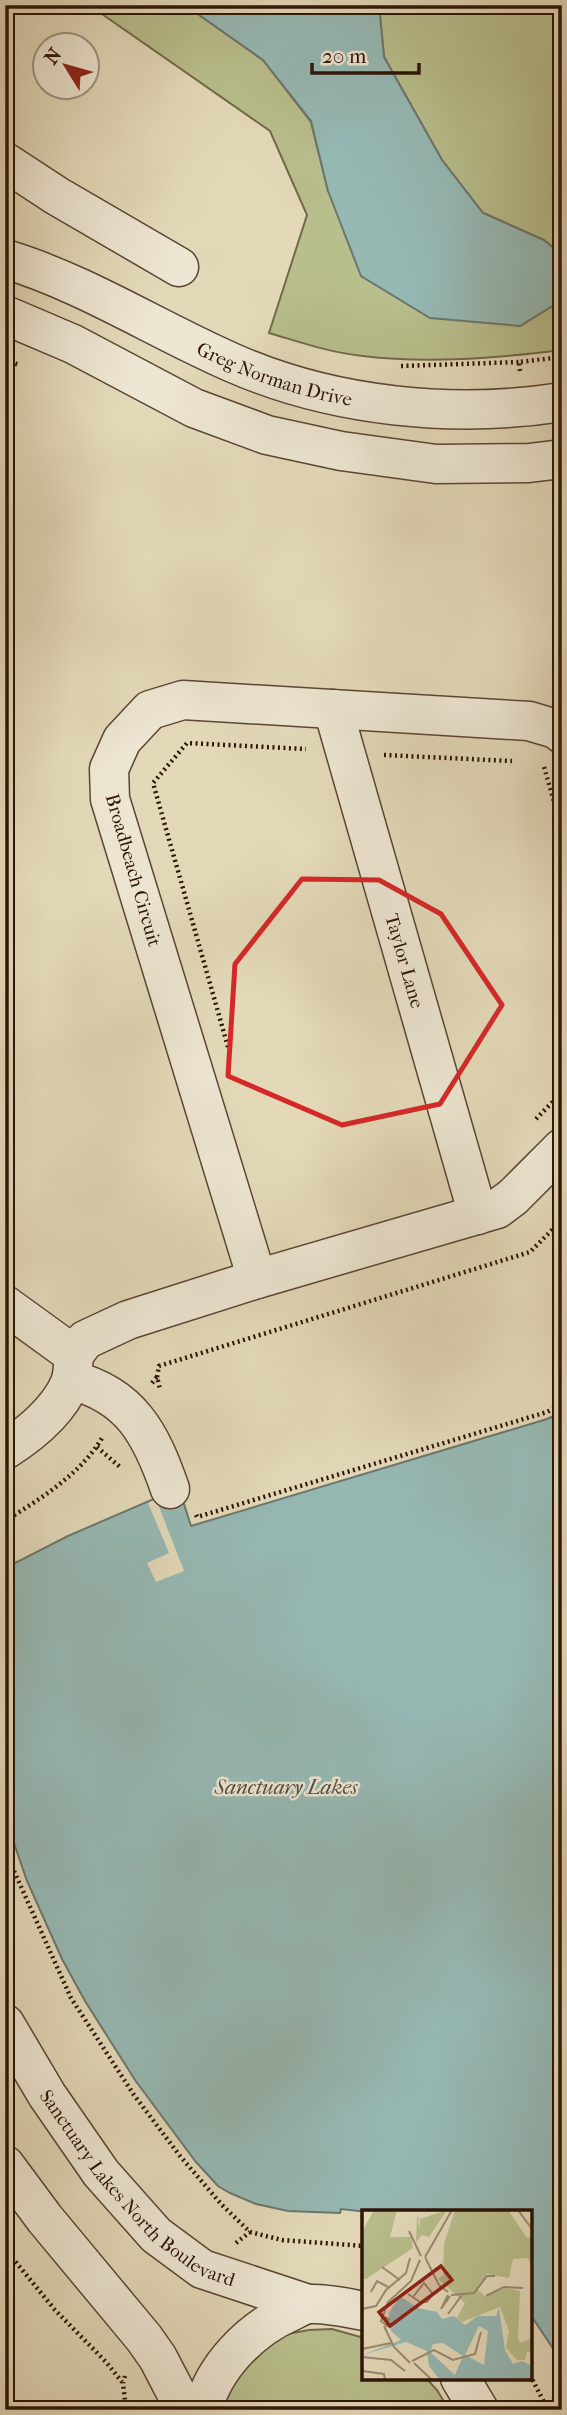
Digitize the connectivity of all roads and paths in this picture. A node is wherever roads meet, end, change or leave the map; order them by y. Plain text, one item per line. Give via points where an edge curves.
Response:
1 (5, 162) edge
2 (5, 259) edge
3 (179, 267) dead end
4 (5, 316) edge
5 (519, 362) dead end
6 (397, 366) dead end
7 (355, 399) junction
8 (562, 402) edge
9 (341, 451) junction
10 (562, 458) edge
11 (333, 709) junction
12 (552, 748) edge
13 (345, 752) junction
14 (515, 761) dead end
15 (562, 829) edge
16 (229, 1048) dead end
17 (562, 1148) edge
18 (478, 1215) junction
19 (562, 1220) edge
20 (257, 1279) junction
21 (5, 1305) edge
22 (73, 1368) junction
23 (157, 1377) junction
24 (160, 1390) dead end
25 (562, 1404) edge
26 (130, 1412) junction
27 (5, 1450) edge
28 (182, 1497) joint
29 (5, 1521) edge
30 (5, 1851) edge
31 (5, 2024) edge
32 (5, 2165) edge
33 (362, 2246) edge
34 (5, 2249) edge
35 (308, 2304) junction
36 (362, 2311) edge
37 (532, 2379) edge
38 (461, 2380) edge
39 (123, 2382) dead end
40 (186, 2410) edge
41 (203, 2410) edge
42 (479, 2410) edge
43 (548, 2410) edge

1 - 3 street
2 - 7 street, Greg Norman Drive via 69,284 234,363 277,380
4 - 9 street via 72,344 194,408 267,435
5 - 6 path
7 - 8 street, Greg Norman Drive via 440,409 525,408
7 - 9 street
9 - 10 street via 436,464
11 - 12 street, Broadbeach Circuit via 529,721 556,729
11 - 13 street, Taylor Lane
11 - 20 street, Broadbeach Circuit via 183,700 150,710 122,740 109,769 110,799
12 - 15 path
13 - 14 path
13 - 16 path via 187,743 153,783
13 - 18 street, Taylor Lane
17 - 18 street via 513,1197
18 - 20 street
19 - 23 path via 530,1252 159,1366
20 - 22 street via 128,1321 85,1340
21 - 22 street
22 - 26 street
22 - 27 street via 61,1400
23 - 24 path
23 - 26 path
25 - 28 path via 197,1517
26 - 28 street via 146,1431
26 - 29 path via 105,1433 69,1476
30 - 33 path via 71,1998 134,2095 222,2205 250,2232 282,2240
31 - 35 street, Sanctuary Lakes North Boulevard via 101,2173 156,2235 202,2269
32 - 40 street via 144,2338
34 - 39 path
35 - 36 street
35 - 41 street via 272,2319 247,2340 226,2363
37 - 43 path
38 - 42 street

